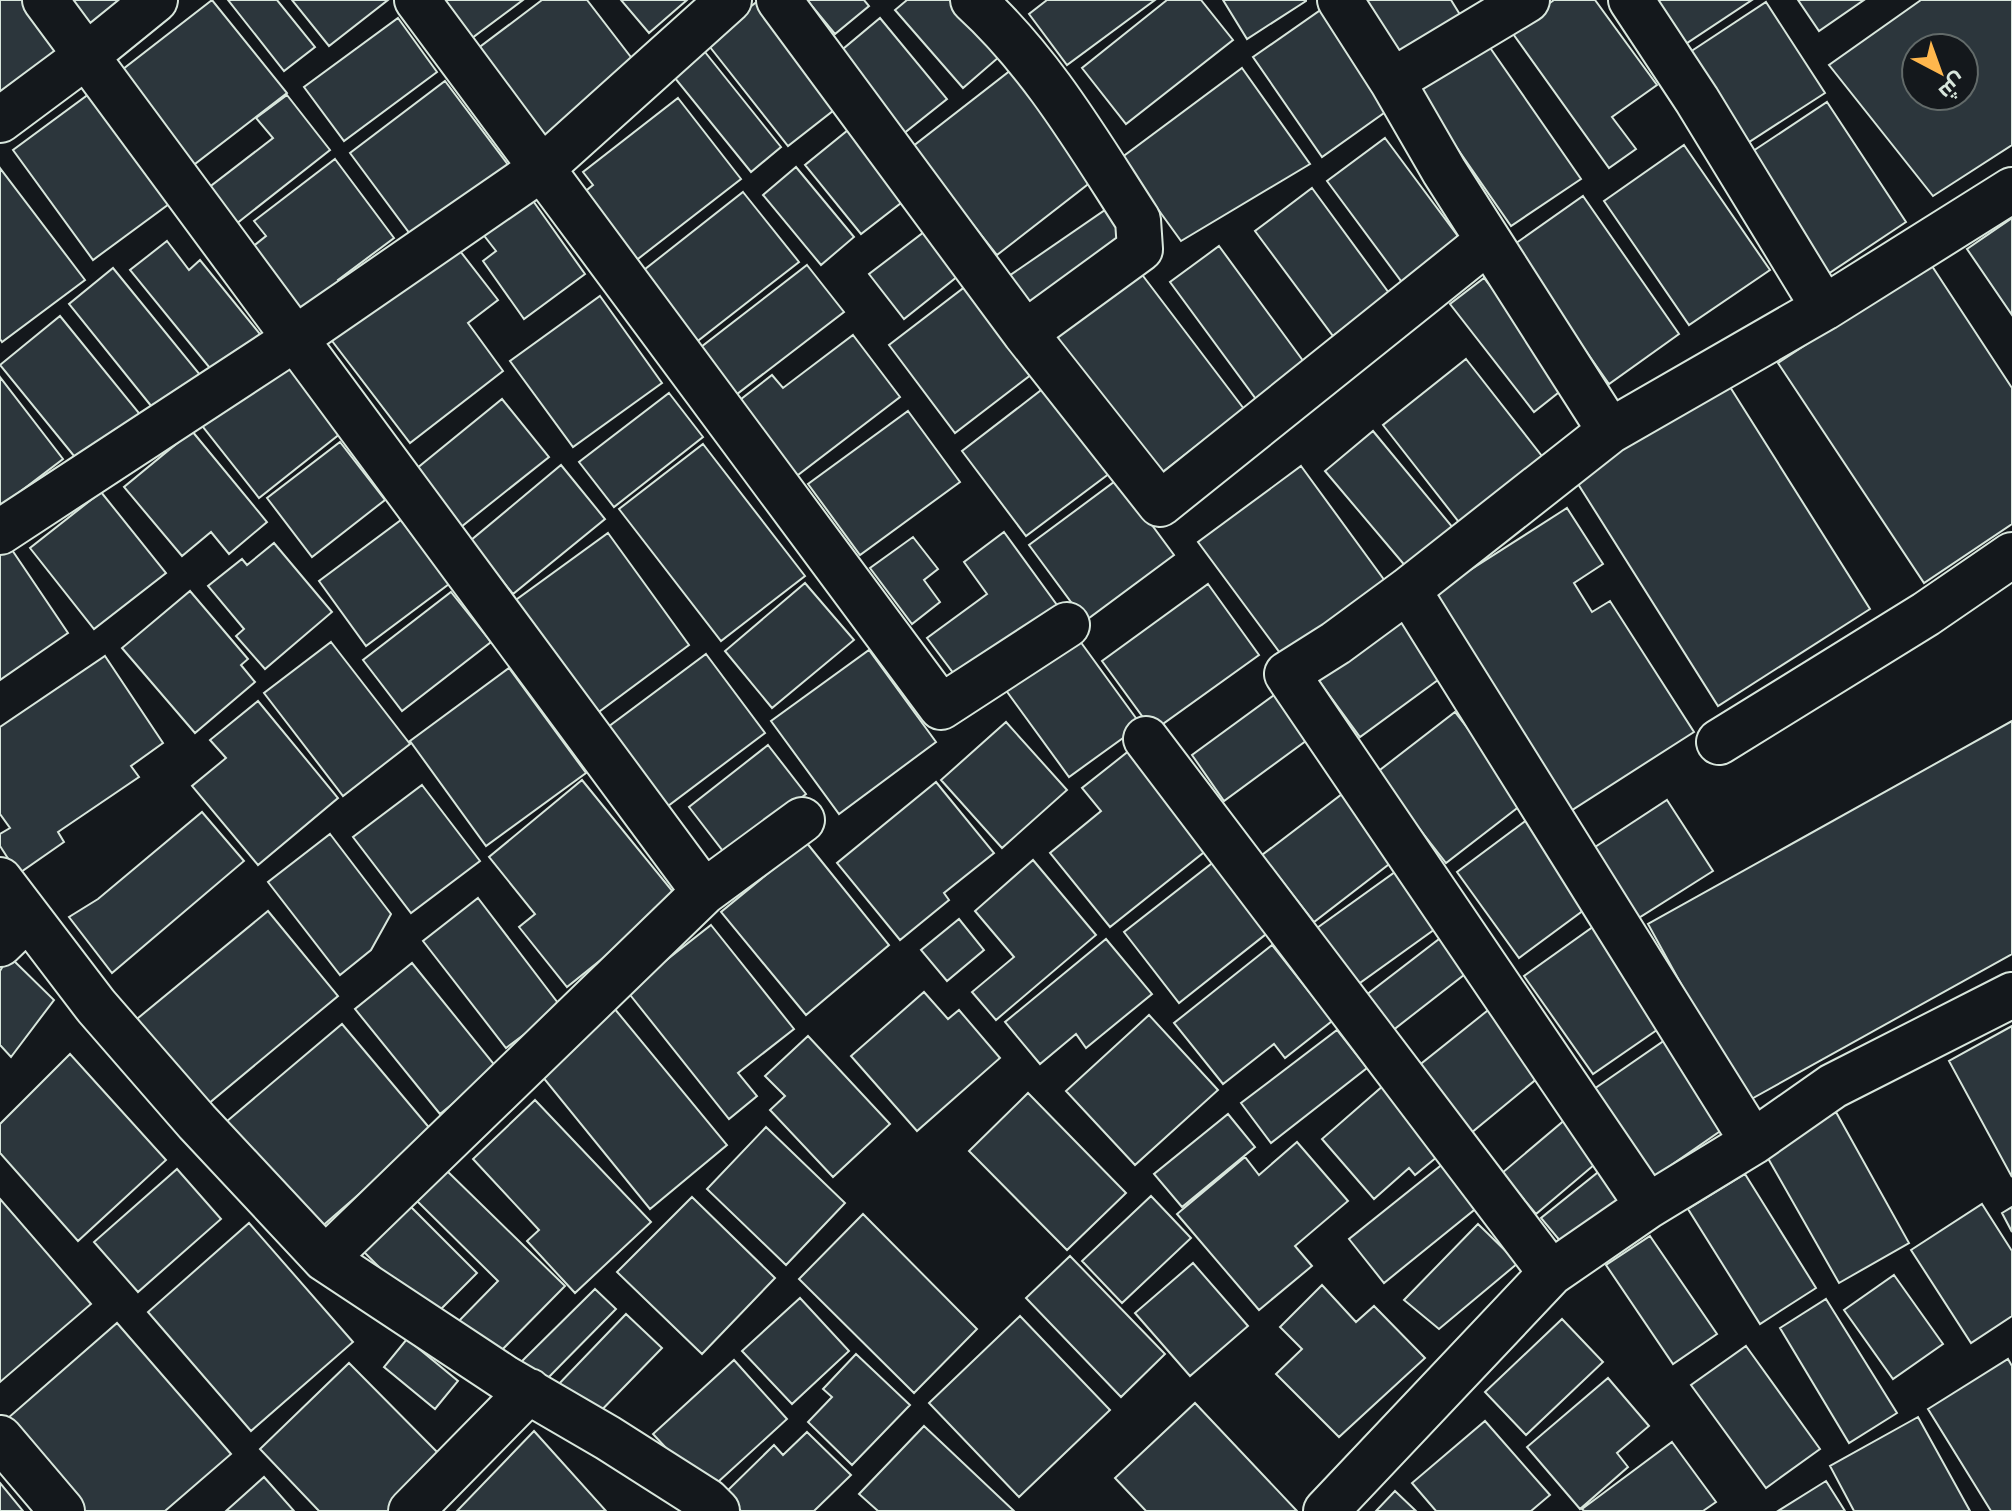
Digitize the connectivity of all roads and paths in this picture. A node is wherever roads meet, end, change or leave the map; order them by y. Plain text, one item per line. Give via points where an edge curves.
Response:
1 (45, 0) edge
2 (155, 0) edge
3 (417, 0) edge
4 (729, 0) edge
5 (779, 0) edge
6 (973, 0) edge
7 (1340, 0) edge
8 (1527, 0) edge
9 (1631, 0) edge
10 (86, 56) junction
11 (1392, 81) junction
12 (0, 120) edge
13 (541, 169) junction
14 (2012, 190) edge
15 (1488, 241) junction
16 (1824, 308) junction
17 (1025, 333) junction
18 (296, 338) junction
19 (1610, 431) junction
20 (0, 532) edge
21 (2012, 555) edge
22 (1408, 590) junction
23 (1067, 625) dead end
24 (1146, 739) dead end
25 (1719, 742) dead end
26 (802, 820) dead end
27 (0, 880) edge
28 (704, 892) junction
29 (13, 931) edge
30 (2012, 995) edge
31 (1753, 1142) junction
32 (1648, 1206) junction
33 (325, 1259) junction
34 (1551, 1273) junction
35 (529, 1391) junction
36 (0, 1438) edge
37 (707, 1508) edge
38 (62, 1511) edge
39 (411, 1511) edge
40 (1326, 1511) edge

1 - 10 street
2 - 10 street
3 - 13 street
4 - 13 street
5 - 17 street
6 - 17 street via 1037,67 1138,220 1140,249
7 - 11 street
8 - 11 street
9 - 16 street
10 - 12 street
10 - 18 street
11 - 15 street
13 - 18 street
13 - 23 street via 941,707
14 - 16 street
15 - 17 street via 1160,504
15 - 19 street
16 - 19 street
18 - 20 street
18 - 28 street
19 - 22 street
21 - 25 street
22 - 31 street
22 - 32 street via 1287,674
24 - 34 street
26 - 28 street
27 - 29 street
28 - 33 street
29 - 33 street via 96,1006
30 - 31 street via 1833,1086
31 - 32 street
32 - 34 street
33 - 35 street
34 - 40 street
35 - 37 street via 608,1438
35 - 39 street
36 - 38 street

